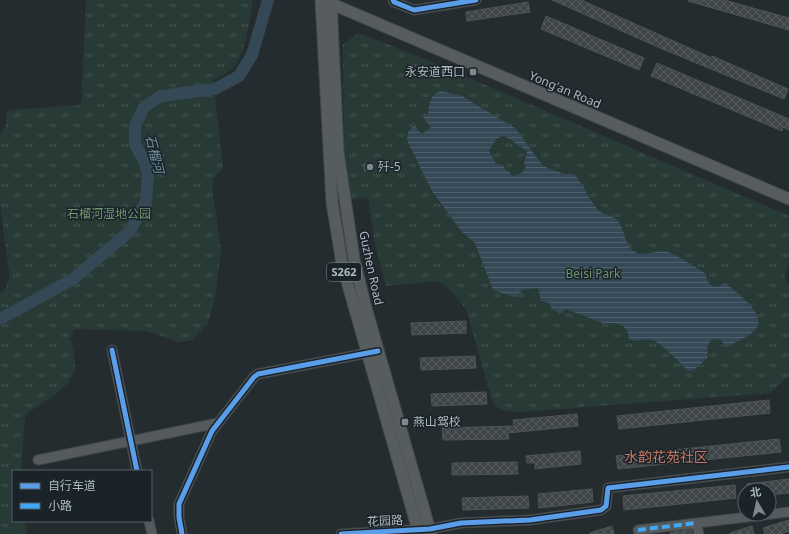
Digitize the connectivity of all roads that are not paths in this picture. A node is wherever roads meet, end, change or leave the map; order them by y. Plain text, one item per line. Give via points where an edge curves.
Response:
1 (321, 0) edge
2 (393, 0) edge
3 (476, 0) edge
4 (330, 1) edge
5 (789, 199) edge
6 (112, 350) dead end
7 (378, 351) junction
8 (367, 353) junction
9 (218, 423) junction
10 (130, 441) junction
11 (38, 460) dead end
12 (789, 467) edge
13 (137, 470) edge
14 (789, 512) edge
15 (149, 522) edge
16 (696, 523) junction
17 (638, 530) dead end
18 (431, 531) edge
19 (418, 532) edge
20 (152, 534) edge
21 (182, 534) edge
22 (341, 534) edge
23 (699, 534) edge

1 - 8 main road, Guzhen Road / S262 via 332,202 342,264
2 - 3 street via 414,10
4 - 5 main road, Yong'an Road
4 - 7 main road, Guzhen Road / S262 via 338,152 345,207 354,259
6 - 10 street
7 - 8 street
7 - 18 main road, Guzhen Road / S262
8 - 9 street via 258,374
8 - 19 main road, Guzhen Road / S262
9 - 10 street
9 - 21 street via 179,504
10 - 11 street
10 - 13 street
12 - 18 street, 花园路 via 608,488 606,506 601,510 530,520 461,523
14 - 16 street
15 - 20 street
16 - 17 street
16 - 23 street
18 - 19 street, 花园路
19 - 22 street, 花园路

